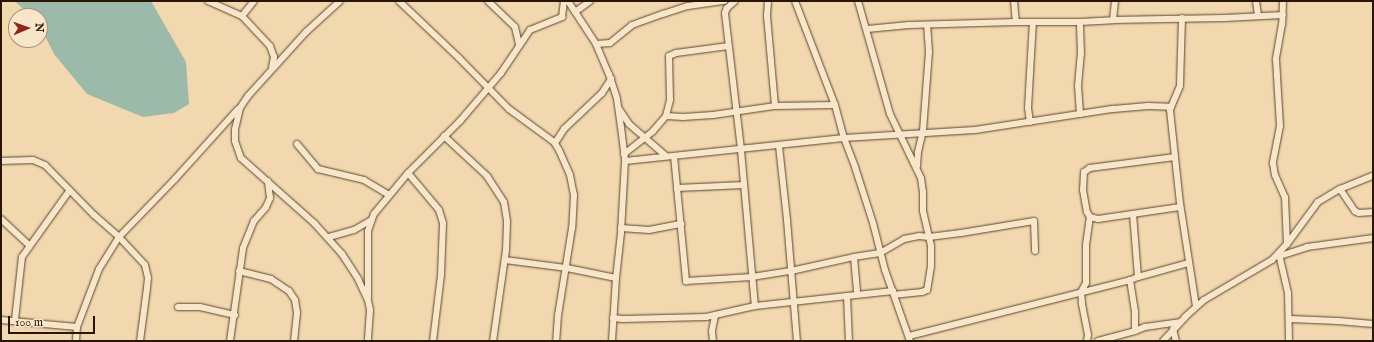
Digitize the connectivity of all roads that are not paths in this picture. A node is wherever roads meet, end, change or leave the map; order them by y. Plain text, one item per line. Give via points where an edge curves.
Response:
1 (208, 1) edge
2 (254, 1) edge
3 (340, 1) edge
4 (488, 1) edge
5 (564, 1) edge
6 (568, 1) edge
7 (590, 1) edge
8 (725, 1) edge
9 (735, 1) edge
10 (768, 1) edge
11 (795, 1) edge
12 (858, 1) edge
13 (1014, 1) edge
14 (1115, 1) edge
15 (1256, 1) edge
16 (1283, 1) edge
17 (401, 2) edge
18 (727, 8) junction
19 (575, 12) junction
20 (1258, 15) junction
21 (1283, 15) junction
22 (242, 16) junction
23 (1182, 18) junction
24 (1113, 20) junction
25 (1016, 22) junction
26 (1033, 22) junction
27 (1080, 22) junction
28 (927, 25) junction
29 (867, 29) junction
30 (596, 44) junction
31 (519, 45) junction
32 (729, 46) junction
33 (271, 71) junction
34 (611, 80) junction
35 (487, 87) junction
36 (835, 105) junction
37 (775, 106) junction
38 (1171, 107) junction
39 (240, 108) junction
40 (618, 108) junction
41 (737, 110) junction
42 (1080, 114) junction
43 (666, 116) junction
44 (1030, 122) junction
45 (922, 133) junction
46 (899, 134) junction
47 (444, 136) junction
48 (646, 137) junction
49 (844, 138) junction
50 (555, 143) junction
51 (297, 144) dead end
52 (779, 146) junction
53 (741, 150) junction
54 (666, 156) junction
55 (674, 156) junction
56 (624, 157) junction
57 (1174, 157) junction
58 (1, 161) edge
59 (918, 170) junction
60 (408, 173) junction
61 (1373, 176) edge
62 (267, 180) junction
63 (744, 185) junction
64 (677, 188) junction
65 (70, 190) junction
66 (1340, 190) junction
67 (389, 195) junction
68 (1180, 207) junction
69 (1373, 212) edge
70 (1134, 214) junction
71 (1090, 217) junction
72 (1, 219) edge
73 (371, 220) junction
74 (680, 224) junction
75 (622, 228) junction
76 (119, 237) junction
77 (929, 237) junction
78 (329, 238) junction
79 (1373, 238) edge
80 (1287, 244) junction
81 (29, 245) junction
82 (1034, 251) dead end
83 (880, 253) junction
84 (1280, 255) junction
85 (854, 257) junction
86 (505, 260) junction
87 (1188, 263) junction
88 (567, 268) junction
89 (239, 271) junction
90 (790, 271) junction
91 (752, 277) junction
92 (1138, 277) junction
93 (616, 278) junction
94 (1130, 280) junction
95 (1081, 292) junction
96 (894, 293) junction
97 (857, 294) junction
98 (847, 296) junction
99 (368, 300) junction
100 (793, 302) junction
101 (755, 306) junction
102 (1196, 306) junction
103 (178, 307) dead end
104 (715, 315) junction
105 (235, 316) junction
106 (613, 318) junction
107 (1, 320) edge
108 (15, 320) junction
109 (1290, 320) junction
110 (1180, 322) junction
111 (1373, 324) edge
112 (78, 327) junction
113 (1173, 329) junction
114 (1135, 331) junction
115 (910, 338) edge
116 (76, 341) edge
117 (140, 341) edge
118 (230, 341) edge
119 (294, 341) edge
120 (368, 341) edge
121 (433, 341) edge
122 (494, 341) edge
123 (556, 341) edge
124 (612, 341) edge
125 (713, 341) edge
126 (797, 341) edge
127 (849, 341) edge
128 (1087, 341) edge
129 (1098, 341) edge
130 (1164, 341) edge
131 (1176, 341) edge
132 (1289, 341) edge

1 - 22 street
2 - 22 street
3 - 33 street via 306,32
4 - 31 street via 515,27
5 - 31 street via 562,17 530,30
6 - 19 street
7 - 19 street
8 - 18 street
8 - 30 street via 688,6 663,14 632,25 610,43
9 - 18 street
10 - 37 street
11 - 36 street
12 - 29 street
13 - 25 street
14 - 24 street
15 - 20 street
16 - 21 street
17 - 35 street
18 - 32 street via 725,13
19 - 30 street
20 - 21 street
20 - 23 street
21 - 80 street via 1276,59 1280,126 1273,163 1275,175 1286,198
22 - 33 street via 273,52 274,63
23 - 24 street
23 - 38 street via 1180,86
24 - 27 street
25 - 26 street
25 - 28 street
26 - 27 street
26 - 44 street via 1028,108
27 - 42 street
28 - 29 street
28 - 45 street via 929,52
29 - 46 street via 890,114
30 - 34 street
31 - 35 street via 504,68
32 - 41 street
32 - 43 street via 669,56 670,100
33 - 39 street
34 - 40 street
34 - 50 street via 602,93 564,129
35 - 47 street via 460,121
35 - 50 street via 511,111
36 - 37 street
36 - 49 street
37 - 41 street
38 - 42 street via 1148,106
38 - 57 street
39 - 62 street via 235,130 238,151 241,158
39 - 76 street
40 - 48 street via 629,124
40 - 56 street
41 - 43 street via 683,117
41 - 53 street
42 - 44 street
43 - 48 street
44 - 45 street via 975,130
45 - 46 street
45 - 59 street via 917,155
46 - 49 street
46 - 59 street
47 - 60 street
47 - 86 street via 487,176 504,202 507,222
48 - 54 street
48 - 56 street
49 - 52 street
49 - 83 street via 873,223
50 - 88 street via 570,175 574,195
51 - 67 street via 318,169 364,180
52 - 53 street
52 - 90 street
53 - 55 street
53 - 63 street
54 - 55 street
54 - 56 street
55 - 64 street
56 - 75 street
57 - 68 street
57 - 71 street via 1090,168 1084,172 1083,190
58 - 65 street via 40,162
59 - 77 street via 923,185 923,211
60 - 67 street
60 - 121 street via 439,210 443,223 441,275
61 - 66 street
62 - 78 street
62 - 89 street via 270,198 249,231
63 - 64 street
63 - 91 street
64 - 74 street
65 - 76 street
65 - 81 street
66 - 69 street via 1356,211
66 - 80 street via 1318,202
67 - 73 street
68 - 70 street
68 - 87 street
70 - 71 street via 1098,219
70 - 92 street
71 - 95 street via 1086,245 1086,283
72 - 81 street
73 - 78 street via 354,230
73 - 99 street via 367,237
74 - 75 street via 650,230
74 - 91 street via 686,281
75 - 93 street
76 - 112 street via 99,269
76 - 117 street via 145,265 147,288
77 - 82 street via 1034,221
77 - 83 street via 904,239
77 - 96 street via 931,257 926,290
78 - 99 street via 358,279
79 - 84 street via 1307,247
80 - 84 street
81 - 108 street via 19,268
83 - 85 street
83 - 96 street
84 - 102 street
84 - 109 street
85 - 90 street
85 - 97 street
86 - 88 street
86 - 122 street
87 - 92 street
87 - 102 street
88 - 93 street
88 - 123 street
89 - 105 street
89 - 119 street via 271,279 289,290 295,300 297,313
90 - 91 street
90 - 100 street
91 - 101 street
92 - 94 street
93 - 106 street
94 - 95 street
94 - 114 street
95 - 115 street
95 - 128 street
96 - 97 street
96 - 115 street
97 - 98 street
98 - 100 street
98 - 127 street
99 - 120 street
100 - 101 street
100 - 126 street
101 - 104 street
102 - 110 street
103 - 105 street via 200,307
104 - 106 street
104 - 125 street
105 - 118 street
106 - 124 street
107 - 108 street
108 - 112 street
109 - 111 street
109 - 132 street
110 - 113 street
110 - 114 street
112 - 116 street
113 - 130 street
113 - 131 street
114 - 129 street

